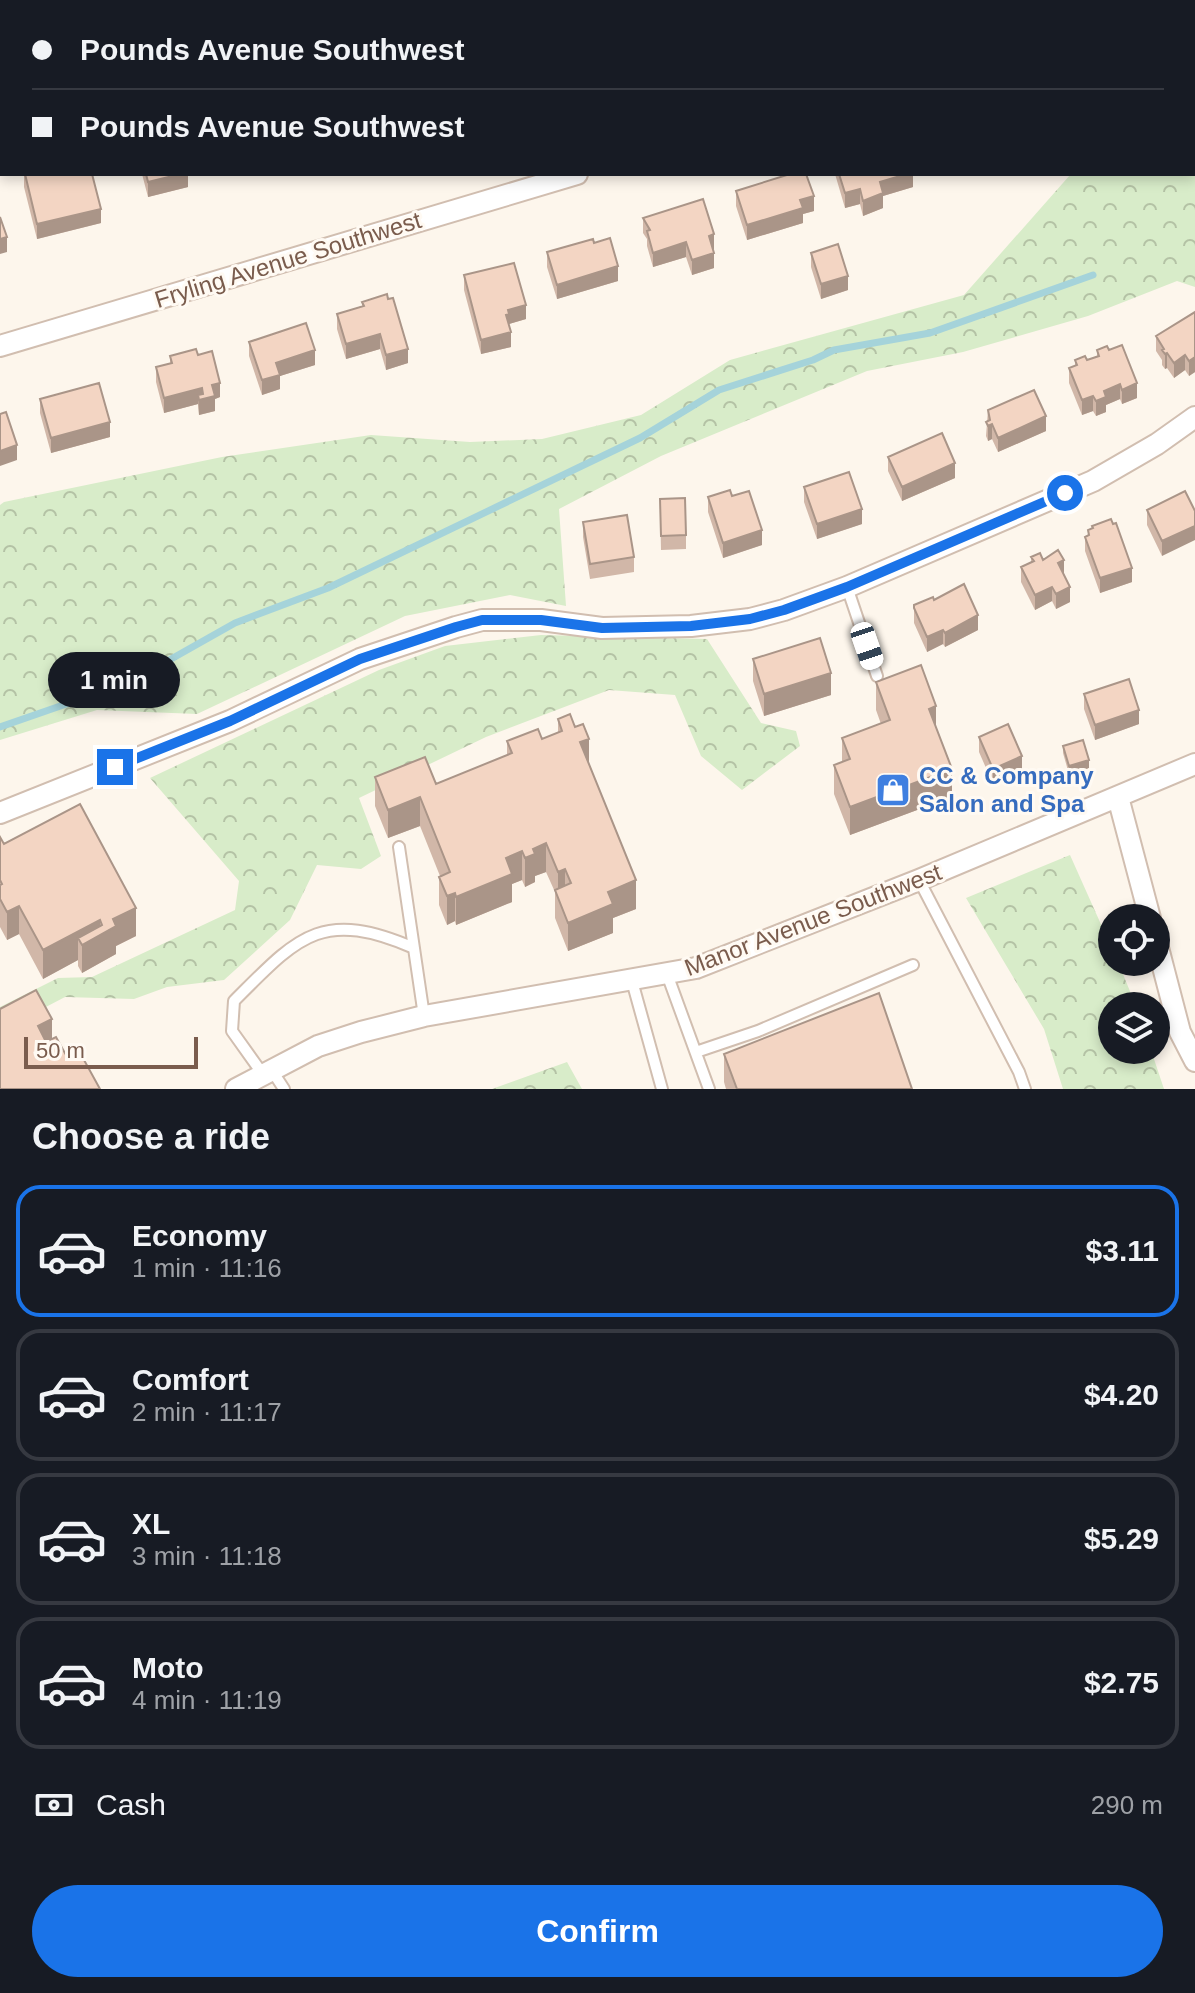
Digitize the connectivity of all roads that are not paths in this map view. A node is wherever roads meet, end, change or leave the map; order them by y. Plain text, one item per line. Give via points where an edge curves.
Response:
1 (570, 176) edge
2 (0, 346) edge
3 (1195, 417) edge
4 (847, 587) junction
5 (877, 676) dead end
6 (1195, 764) edge
7 (1118, 797) junction
8 (0, 813) edge
9 (399, 847) dead end
10 (919, 880) junction
11 (1146, 904) edge
12 (414, 948) junction
13 (913, 965) dead end
14 (667, 974) junction
15 (1165, 976) edge
16 (632, 981) junction
17 (424, 1016) junction
18 (696, 1052) junction
19 (1195, 1061) edge
20 (267, 1071) junction
21 (236, 1089) edge
22 (284, 1089) edge
23 (662, 1089) edge
24 (709, 1089) edge
25 (1025, 1089) edge

1 - 2 street, Fryling Avenue Southwest
3 - 4 street via 1093,481
4 - 5 lane
4 - 8 street via 762,616 691,626 602,628 482,620 360,659 230,721
6 - 7 street, Manor Avenue Southwest
7 - 10 street, Manor Avenue Southwest
7 - 11 street
9 - 12 lane
10 - 14 street, Manor Avenue Southwest via 696,968
10 - 25 lane
12 - 17 lane
12 - 20 lane via 352,929 319,931 283,952 234,1001 232,1031
13 - 18 lane
14 - 16 street, Manor Avenue Southwest
14 - 18 lane
15 - 19 street via 1180,1032
16 - 17 street, Manor Avenue Southwest
16 - 23 lane
17 - 20 street, Manor Avenue Southwest via 318,1046
18 - 24 lane
20 - 21 street, Manor Avenue Southwest
20 - 22 lane

